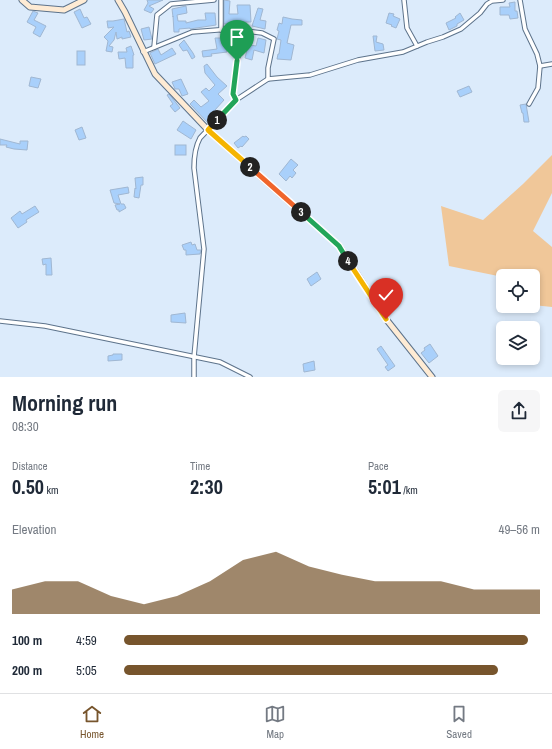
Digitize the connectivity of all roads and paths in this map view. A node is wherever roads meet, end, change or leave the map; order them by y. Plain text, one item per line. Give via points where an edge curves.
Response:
1 (22, 0) edge
2 (84, 0) edge
3 (118, 0) edge
4 (214, 0) edge
5 (221, 0) edge
6 (404, 0) edge
7 (503, 0) edge
8 (520, 0) edge
9 (197, 1) edge
10 (221, 30) junction
11 (244, 30) junction
12 (416, 46) junction
13 (154, 47) junction
14 (143, 52) junction
15 (552, 64) edge
16 (540, 66) junction
17 (268, 80) junction
18 (236, 100) junction
19 (529, 104) dead end
20 (208, 130) junction
21 (0, 321) edge
22 (194, 357) junction
23 (194, 377) edge
24 (250, 377) edge
25 (432, 377) edge

1 - 2 street via 30,7 64,10
3 - 14 street
4 - 9 street
5 - 10 street
6 - 12 street via 407,28
7 - 12 street via 487,4 461,29
8 - 16 street via 525,29
9 - 13 street via 171,4 157,15
10 - 11 street
10 - 13 street via 192,32
11 - 17 street via 262,33 274,39
11 - 18 street via 233,94
12 - 17 street via 403,52 358,60 310,75
13 - 14 street
14 - 20 street via 155,74
15 - 16 street
16 - 19 street via 538,88
17 - 18 street
18 - 20 street
20 - 22 street via 197,144 194,158 204,249
20 - 25 street via 339,246 386,319
21 - 22 street via 45,326
22 - 23 street
22 - 24 street via 220,362

